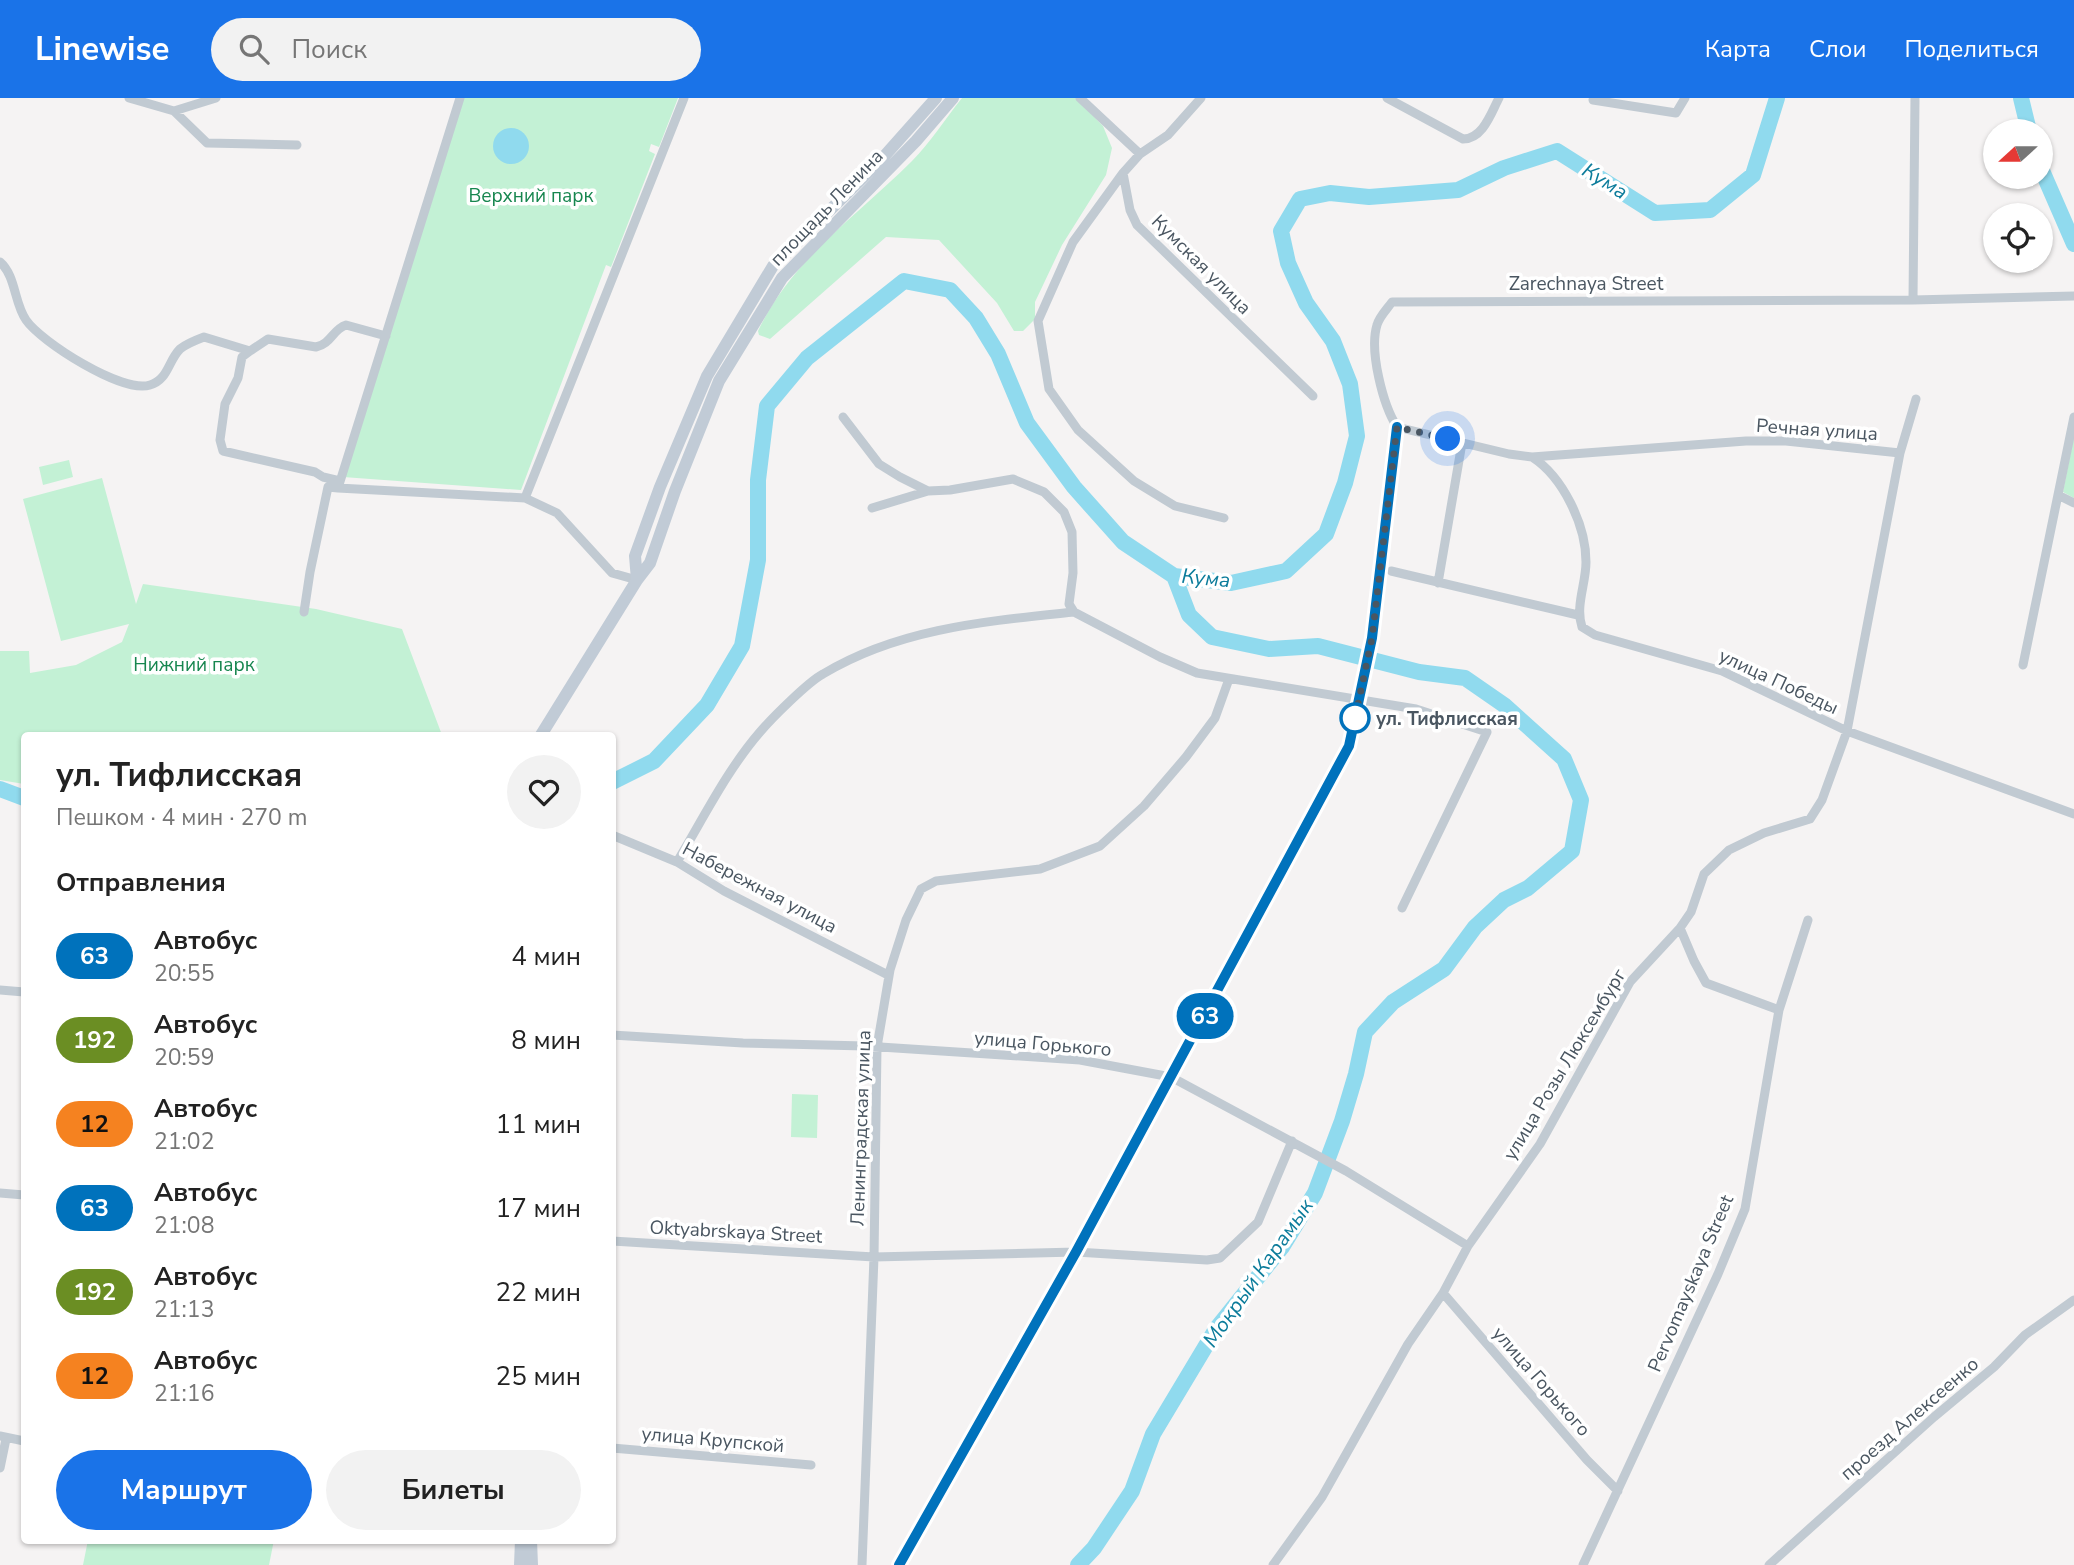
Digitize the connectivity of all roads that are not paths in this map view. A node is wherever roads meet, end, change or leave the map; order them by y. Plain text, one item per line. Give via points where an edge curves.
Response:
1 (129, 98) edge
2 (216, 98) edge
3 (460, 98) edge
4 (684, 98) edge
5 (936, 98) edge
6 (953, 98) edge
7 (1080, 98) edge
8 (1201, 98) edge
9 (1387, 98) edge
10 (1499, 98) edge
11 (1685, 98) edge
12 (1915, 98) edge
13 (1593, 100) edge
14 (174, 111) junction
15 (297, 145) dead end
16 (1140, 155) junction
17 (1123, 173) junction
18 (0, 262) edge
19 (2074, 296) edge
20 (1913, 300) junction
21 (386, 336) junction
22 (250, 351) junction
23 (1313, 396) dead end
24 (1916, 399) dead end
25 (843, 417) dead end
26 (2074, 417) edge
27 (1397, 427) junction
28 (1462, 443) junction
29 (1900, 453) junction
30 (1532, 457) junction
31 (339, 484) junction
32 (928, 491) junction
33 (2058, 495) junction
34 (525, 498) junction
35 (2074, 503) edge
36 (872, 508) dead end
37 (1224, 518) dead end
38 (1391, 571) dead end
39 (637, 580) junction
40 (1438, 583) junction
41 (304, 612) dead end
42 (1074, 612) junction
43 (1578, 615) junction
44 (2023, 665) dead end
45 (1229, 679) junction
46 (1359, 700) junction
47 (1847, 731) junction
48 (543, 732) edge
49 (2074, 814) edge
50 (616, 837) edge
51 (677, 862) junction
52 (1402, 908) dead end
53 (1808, 920) dead end
54 (1680, 929) junction
55 (888, 975) junction
56 (0, 990) edge
57 (21, 992) edge
58 (1779, 1010) junction
59 (616, 1035) edge
60 (877, 1047) junction
61 (1171, 1077) junction
62 (1292, 1141) junction
63 (0, 1193) edge
64 (21, 1195) edge
65 (616, 1241) edge
66 (1468, 1246) junction
67 (1076, 1252) junction
68 (874, 1257) junction
69 (1443, 1293) junction
70 (2074, 1300) edge
71 (3, 1437) edge
72 (21, 1440) edge
73 (616, 1448) edge
74 (811, 1465) dead end
75 (0, 1468) edge
76 (1618, 1491) junction
77 (520, 1544) edge
78 (531, 1544) edge
79 (520, 1565) edge
80 (531, 1565) edge
81 (862, 1565) edge
82 (899, 1565) edge
83 (1273, 1565) edge
84 (1583, 1565) edge
85 (1769, 1565) edge

1 - 14 street
2 - 14 street
3 - 21 street
4 - 34 street
5 - 39 street, площадь Ленина via 880,161 773,266 707,376 635,556
6 - 39 street, площадь Ленина via 782,278 719,381 650,563
7 - 16 street
8 - 16 street via 1168,135
9 - 10 street via 1469,139 1481,131
11 - 13 street via 1676,113
12 - 20 street
14 - 15 street via 207,143
16 - 17 street
17 - 23 street, Кумская улица via 1137,225
17 - 37 street via 1073,242 1038,321 1049,389 1078,430 1134,481 1175,506
18 - 22 street via 32,329 107,378 138,387 152,385 163,378 180,350 204,337
19 - 20 street, Zarechnaya Street
20 - 27 street, Zarechnaya Street via 1392,302 1377,323 1373,344 1389,415
21 - 22 street via 346,325 321,346 268,339
21 - 31 street
22 - 31 street via 242,357 225,404 223,451 315,472
24 - 29 street
25 - 32 street via 879,464
26 - 33 street
27 - 28 street, Речная улица
27 - 46 street via 1372,638
28 - 30 street, Речная улица
28 - 40 street
29 - 30 street, Речная улица via 1746,441
29 - 47 street, Речная улица
30 - 43 street via 1557,481 1579,524 1586,562
31 - 34 street
31 - 41 street via 328,487
32 - 36 street
32 - 42 street via 1013,479 1044,492 1064,512 1072,532 1069,604
33 - 35 street
33 - 44 street
34 - 39 street via 557,513 612,573
38 - 40 street, улица Победы
39 - 48 street, площадь Ленина
40 - 43 street, улица Победы
42 - 45 street via 1160,657 1198,673
42 - 51 street via 915,635 865,652 820,675 760,732
43 - 47 street, улица Победы via 1582,627 1594,634 1722,671
45 - 46 street
45 - 55 street, Ленинградская улица via 1215,718 1186,757 1144,806 1100,846 1040,869 936,881 920,889
46 - 52 street via 1416,709 1487,732
46 - 61 street via 1349,746
47 - 49 street, улица Победы
47 - 54 street, улица Розы Люксембург via 1822,800 1810,819 1728,850 1704,874
50 - 51 street, Набережная улица
51 - 55 street, Набережная улица
53 - 58 street, Pervomayskaya Street
54 - 58 street via 1706,983
54 - 66 street, улица Розы Люксембург via 1630,982 1540,1144
55 - 60 street, Ленинградская улица
56 - 57 street
58 - 76 street, Pervomayskaya Street via 1745,1209
59 - 60 street, улица Горького
60 - 61 street, улица Горького via 1080,1060
60 - 68 street, Ленинградская улица
61 - 62 street, улица Горького
61 - 67 street
62 - 66 street, улица Горького
62 - 67 street, Oktyabrskaya Street via 1258,1222 1220,1258
63 - 64 street
65 - 68 street, Oktyabrskaya Street
66 - 69 street, улица Розы Люксембург
67 - 68 street, Oktyabrskaya Street
67 - 82 street
68 - 81 street, Ленинградская улица
69 - 76 street, улица Горького
69 - 83 street, улица Розы Люксембург via 1408,1344 1322,1497
70 - 85 street, проезд Алексеенко via 2025,1335
71 - 72 street
71 - 75 street
73 - 74 street, улица Крупской
76 - 84 street, Pervomayskaya Street
77 - 79 street
78 - 80 street

